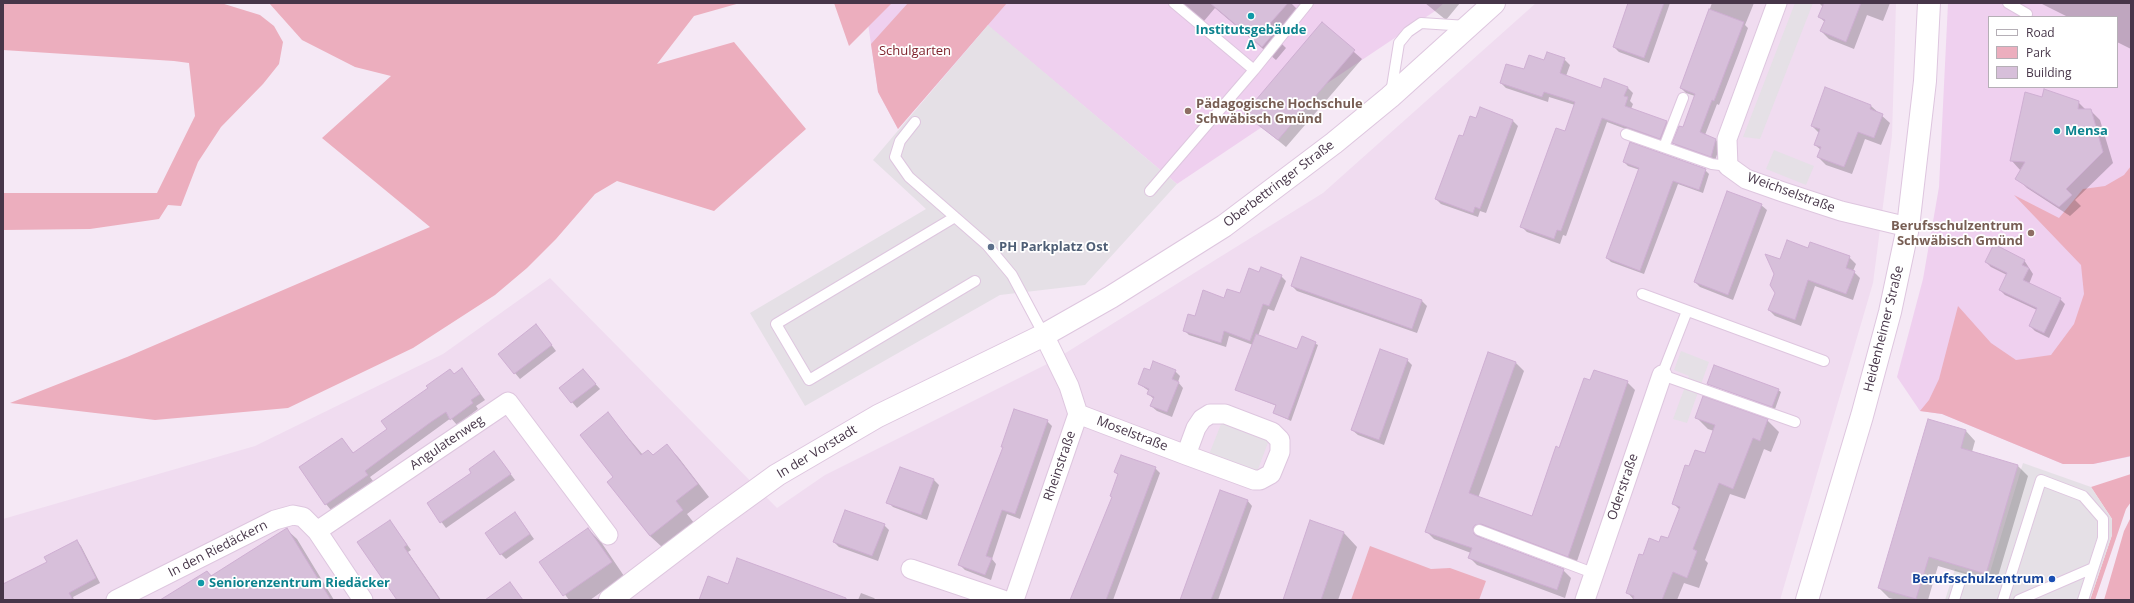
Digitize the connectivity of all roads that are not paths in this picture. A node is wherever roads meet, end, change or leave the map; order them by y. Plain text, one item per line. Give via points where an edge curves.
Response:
1 (1174, 3) edge
2 (1308, 3) edge
3 (1494, 3) edge
4 (1777, 3) edge
5 (1929, 3) edge
6 (2008, 3) edge
7 (2027, 14) dead end
8 (1469, 27) junction
9 (1254, 70) junction
10 (1390, 97) junction
11 (1683, 98) dead end
12 (915, 122) dead end
13 (1626, 134) dead end
14 (1664, 147) junction
15 (1728, 166) junction
16 (1150, 191) dead end
17 (955, 217) junction
18 (1908, 227) junction
19 (975, 281) dead end
20 (1642, 294) dead end
21 (1687, 311) junction
22 (1044, 335) junction
23 (1824, 361) dead end
24 (1662, 375) junction
25 (1078, 414) junction
26 (1795, 422) dead end
27 (1186, 454) junction
28 (1479, 530) dead end
29 (318, 532) junction
30 (608, 535) dead end
31 (2093, 568) junction
32 (911, 570) dead end
33 (1593, 573) junction
34 (1960, 581) dead end
35 (116, 600) edge
36 (363, 600) edge
37 (610, 600) edge
38 (1002, 600) edge
39 (1014, 600) edge
40 (1585, 600) edge
41 (1807, 600) edge
42 (1954, 600) edge
43 (2004, 600) edge
44 (2019, 600) edge
45 (2082, 600) edge

1 - 9 lane
2 - 9 lane
3 - 8 street, Oberbettringer Straße
4 - 15 street via 1727,139
5 - 18 street, Heidenheimer Straße via 1925,81
6 - 7 lane
8 - 10 street, Oberbettringer Straße
8 - 10 lane via 1421,23 1408,32 1399,43
9 - 16 lane
10 - 22 street, Oberbettringer Straße via 1279,186 1224,226 1111,297
11 - 14 lane
12 - 17 lane via 900,141 895,157 909,177
13 - 14 lane
14 - 15 lane via 1712,164
15 - 18 street, Weichselstraße via 1746,179 1783,192 1841,211
17 - 19 lane via 776,324 809,380
17 - 22 lane via 987,245 1012,275
18 - 41 street, Heidenheimer Straße via 1890,312 1862,416
20 - 21 lane
21 - 23 lane
21 - 24 lane
22 - 25 street, Rheinstraße via 1069,386
22 - 37 street, In der Vorstadt via 878,416 796,464 715,520
24 - 26 lane
24 - 33 street, Oderstraße
25 - 27 street, Moselstraße
25 - 39 street, Rheinstraße
27 - 27 street, Moselstraße via 1260,480 1271,474 1280,452 1280,440 1272,432 1225,414 1210,414 1202,419 1196,428
28 - 33 lane
29 - 30 street, Angulatenweg via 508,402
29 - 35 street, In den Riedäckern via 302,517 293,515 275,520
29 - 36 street
31 - 43 lane via 2103,538 2103,520 2083,496 2041,480
31 - 44 lane
31 - 45 lane
32 - 38 street
33 - 40 street, Oderstraße
34 - 42 lane

